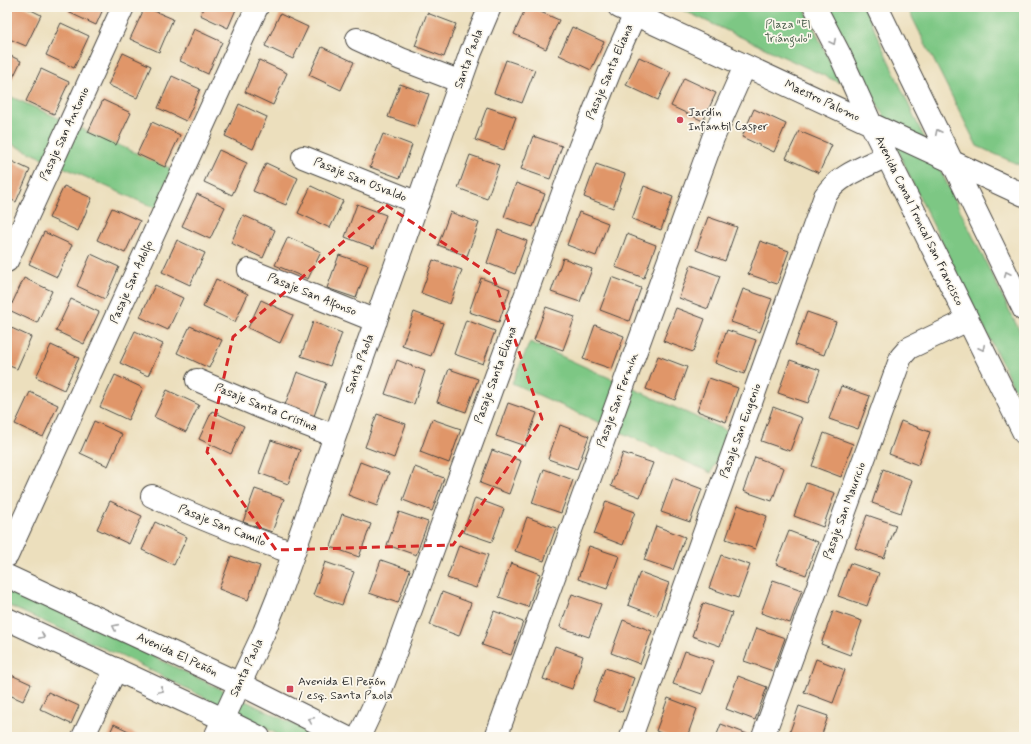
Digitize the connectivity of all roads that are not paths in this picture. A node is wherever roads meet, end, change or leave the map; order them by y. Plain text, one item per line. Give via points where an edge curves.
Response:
1 (123, 7) edge
2 (257, 7) edge
3 (490, 7) edge
4 (815, 7) edge
5 (877, 7) edge
6 (642, 13) edge
7 (357, 39) dead end
8 (745, 66) junction
9 (461, 82) junction
10 (871, 124) junction
11 (303, 156) dead end
12 (887, 156) junction
13 (951, 161) junction
14 (1024, 195) edge
15 (418, 203) junction
16 (7, 261) edge
17 (249, 270) dead end
18 (1024, 308) edge
19 (968, 320) junction
20 (376, 321) junction
21 (197, 380) dead end
22 (1024, 434) edge
23 (335, 436) junction
24 (152, 496) dead end
25 (293, 553) junction
26 (7, 556) edge
27 (7, 576) edge
28 (7, 619) edge
29 (116, 669) junction
30 (240, 684) junction
31 (219, 728) edge
32 (83, 737) edge
33 (259, 737) edge
34 (346, 737) edge
35 (359, 737) edge
36 (496, 737) edge
37 (631, 737) edge
38 (763, 737) edge

1 - 16 street, Pasaje San Antonio
2 - 26 street, Pasaje San Adolfo
3 - 9 street, Santa Paola
4 -> 10 street, Avenida Canal Troncal San Francisco
13 -> 5 street
6 - 8 street, Maestro Palomo
6 - 35 street, Pasaje Santa Eliana via 614,61 580,146 390,667
7 - 9 street
8 - 10 street, Maestro Palomo
8 - 36 street, Pasaje San Fermin via 713,138
9 - 15 street, Santa Paola
10 - 12 street, Avenida Canal Troncal San Francisco
10 - 13 street, Maestro Palomo
11 - 15 street, Pasaje San Osvaldo
12 - 19 street, Avenida Canal Troncal San Francisco
12 - 37 street, Pasaje San Eugenio via 836,182 825,196
13 - 14 street, Maestro Palomo
18 -> 13 street
15 - 20 street, Santa Paola
17 - 20 street, Pasaje San Alfonso
19 -> 22 street, Avenida Canal Troncal San Francisco
19 - 38 street, Pasaje San Mauricio via 909,348 901,357
20 - 23 street, Santa Paola
21 - 23 street, Pasaje Santa Cristina
23 - 25 street, Santa Paola
24 - 25 street, Pasaje San Camilo via 187,513
25 - 30 street, Santa Paola via 264,632
30 -> 27 street, Avenida El Peñón
28 -> 29 street
29 -> 31 street
29 - 32 street
30 - 31 street, Santa Paola
34 -> 30 street, Avenida El Peñón
31 - 33 street

